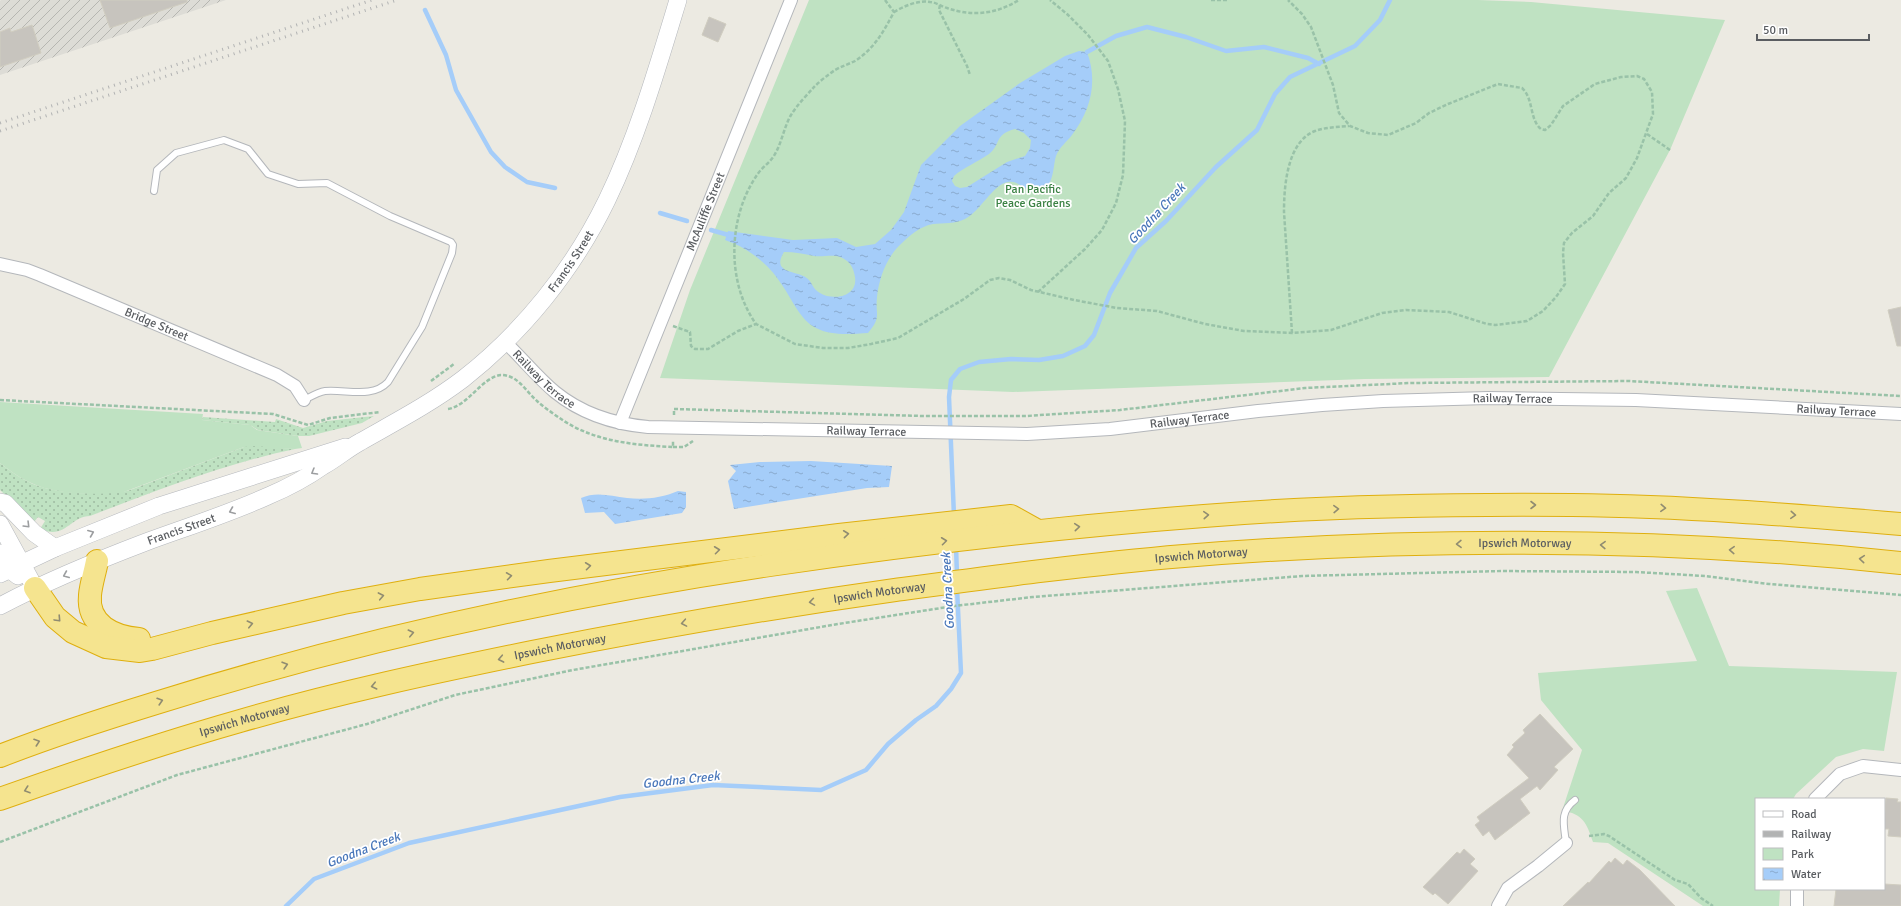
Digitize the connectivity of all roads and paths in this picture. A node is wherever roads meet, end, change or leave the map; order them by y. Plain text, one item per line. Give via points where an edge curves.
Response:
1 (678, 0) edge
2 (791, 0) edge
3 (885, 0) edge
4 (1019, 0) edge
5 (1050, 0) edge
6 (1211, 0) edge
7 (1227, 0) edge
8 (1288, 0) edge
9 (940, 5) junction
10 (894, 12) junction
11 (970, 75) dead end
12 (1350, 126) junction
13 (1647, 134) junction
14 (1670, 150) dead end
15 (154, 191) dead end
16 (0, 264) edge
17 (1037, 292) junction
18 (660, 321) junction
19 (756, 324) junction
20 (1292, 333) junction
21 (505, 342) junction
22 (456, 363) dead end
23 (426, 384) dead end
24 (0, 400) edge
25 (304, 400) joint
26 (385, 412) dead end
27 (1901, 414) edge
28 (674, 415) dead end
29 (988, 416) dead end
30 (620, 423) junction
31 (358, 443) junction
32 (0, 502) edge
33 (0, 524) edge
34 (1901, 524) edge
35 (906, 537) junction
36 (55, 548) junction
37 (0, 553) edge
38 (97, 561) junction
39 (1901, 563) edge
40 (10, 568) edge
41 (34, 588) junction
42 (1901, 596) edge
43 (0, 606) edge
44 (212, 633) junction
45 (0, 756) edge
46 (1901, 770) edge
47 (1816, 798) edge
48 (0, 799) edge
49 (1576, 800) dead end
50 (1589, 836) dead end
51 (0, 842) edge
52 (1566, 843) joint
53 (1798, 890) edge
54 (1498, 906) edge
55 (1713, 906) edge
56 (1797, 906) edge

1 - 21 main road, Francis Street via 628,150 599,216 566,270
2 - 18 street, McAuliffe Street
3 - 10 path
4 - 9 path via 1000,9 976,14
5 - 17 path via 1067,14 1108,62 1118,89 1125,121 1123,175 1116,203 1102,230 1085,249
6 - 7 path
8 - 12 path via 1311,27 1333,85 1339,113
9 - 10 path via 924,2
9 - 11 path
10 - 19 path via 882,35 872,46 855,61 834,70 815,86 791,115 775,155 757,175 744,202 736,229 735,265 742,296
12 - 13 path via 1368,134 1388,135 1416,123 1429,112 1498,84 1522,88 1528,96 1536,123 1545,130 1563,106 1587,89 1612,79 1636,76 1644,79 1653,97 1653,114
12 - 20 path via 1309,135 1300,144 1288,166 1284,212
13 - 14 path
13 - 20 path via 1626,178 1608,193 1593,216 1564,243 1565,284 1543,311 1527,322 1491,324 1449,312 1406,310 1382,313 1331,330
15 - 25 lane via 157,170 176,153 224,140 248,149 268,174 298,184 327,183 390,216 451,242 452,253 422,327 388,382 370,392 323,391
16 - 25 street, Bridge Street via 40,275 277,375 295,386
17 - 19 path via 1010,280 994,278 964,300 898,338 848,348 795,344
17 - 20 path via 1097,305 1157,310 1218,328
18 - 19 path via 690,332 691,346 701,350 708,349 738,331
18 - 30 street, McAuliffe Street
21 - 30 street, Railway Terrace via 562,397 589,413
21 - 31 main road, Francis Street via 465,377 428,404
22 - 23 path
24 - 26 path via 273,414 304,425 330,418
27 - 30 street, Railway Terrace via 1636,400 1481,398 1383,401 1258,411 1110,429 1027,434 648,427
28 - 29 path via 674,409
36 -> 31 main road, Francis Street via 159,506
31 -> 38 main road, Francis Street via 322,468 268,496
32 -> 36 main road via 5,503 34,533
33 - 40 main road
35 -> 34 highway via 993,527 1038,531 1206,515 1494,506 1576,505 1740,512
44 -> 35 highway via 343,603 420,589 557,570
45 -> 35 highway via 211,685 416,632 508,611
36 - 40 main road, Francis Street
37 - 40 main road
38 -> 41 main road, Francis Street
38 - 44 highway via 90,602 94,617 104,628 125,638 140,639
39 -> 48 highway, Ipswich Motorway via 1665,547 1459,544 1186,556 999,575 827,599 652,629 464,666 349,692 243,720
40 - 41 main road
41 - 43 main road, Francis Street
41 -> 44 highway via 63,624 84,638 106,647 152,649
42 - 51 path via 1705,576 1636,572 1494,571 1302,576 1002,600 906,613 573,670 455,695 367,724 177,775
46 - 47 street via 1863,766 1840,774
49 - 52 lane via 1568,805 1563,815
50 - 55 path via 1609,836 1674,880 1688,884
52 - 54 street via 1508,888
53 - 56 street

